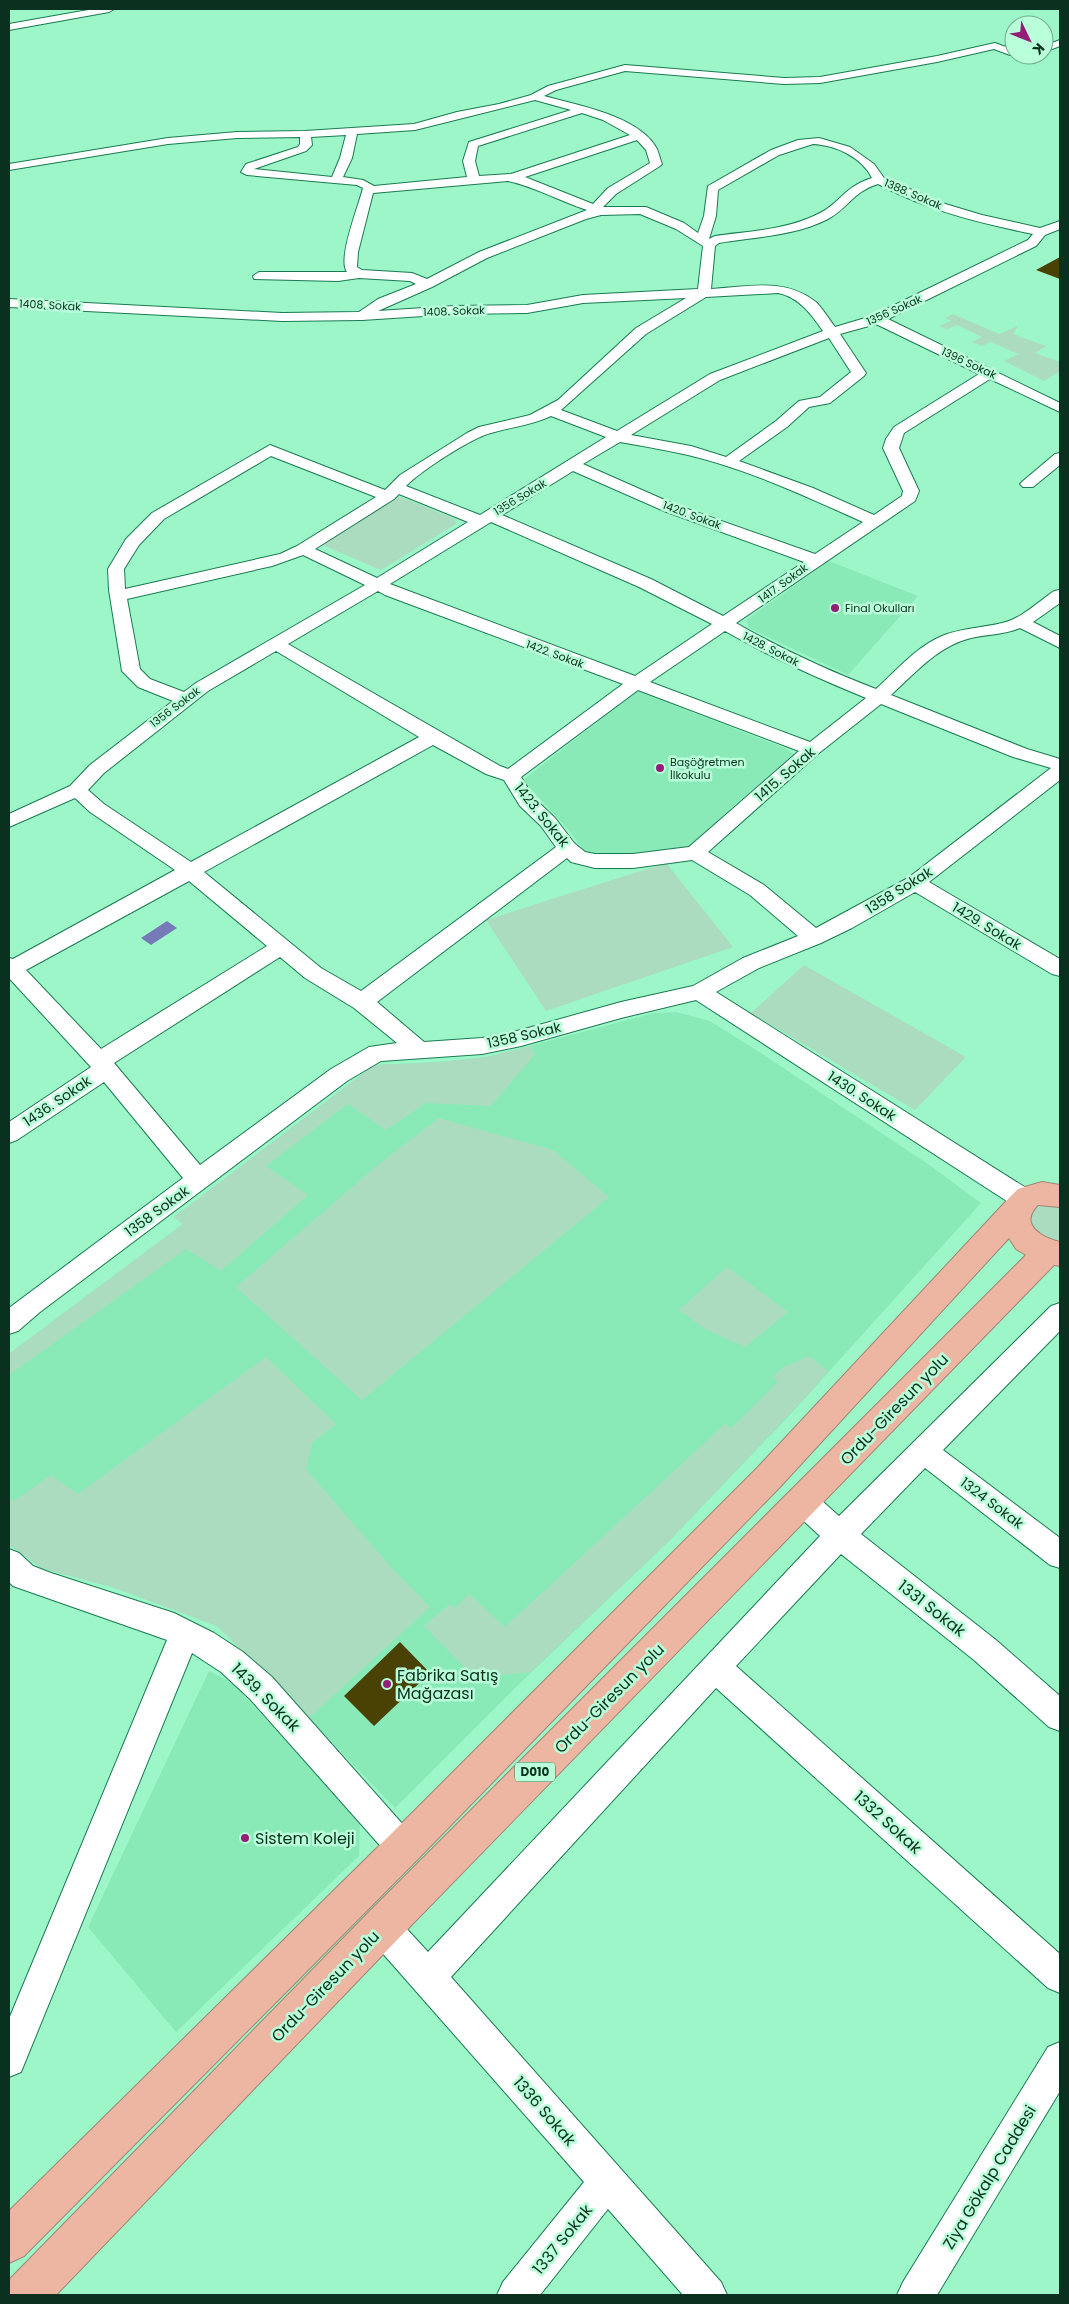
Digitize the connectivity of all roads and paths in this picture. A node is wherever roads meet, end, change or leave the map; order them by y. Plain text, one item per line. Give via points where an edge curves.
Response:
1 (109, 9) edge
2 (9, 27) edge
3 (1004, 49) edge
4 (535, 96) junction
5 (580, 110) junction
6 (352, 132) junction
7 (305, 134) junction
8 (638, 136) junction
9 (9, 167) edge
10 (512, 178) junction
11 (336, 180) junction
12 (474, 180) junction
13 (879, 180) junction
14 (368, 190) junction
15 (593, 211) junction
16 (1060, 224) edge
17 (1040, 232) junction
18 (705, 242) junction
19 (359, 274) junction
20 (259, 276) dead end
21 (427, 284) junction
22 (704, 292) junction
23 (9, 303) edge
24 (362, 316) junction
25 (877, 319) junction
26 (832, 332) junction
27 (990, 373) junction
28 (1053, 391) dead end
29 (1039, 396) junction
30 (1060, 408) edge
31 (550, 411) junction
32 (619, 436) junction
33 (1060, 458) edge
34 (728, 462) junction
35 (572, 465) junction
36 (1028, 484) dead end
37 (392, 492) junction
38 (485, 518) junction
39 (874, 521) junction
40 (303, 549) junction
41 (815, 560) junction
42 (378, 584) junction
43 (1060, 595) edge
44 (118, 596) junction
45 (1021, 622) junction
46 (725, 624) junction
47 (1060, 643) edge
48 (276, 644) junction
49 (636, 684) junction
50 (878, 697) junction
51 (185, 700) junction
52 (433, 736) junction
53 (812, 749) junction
54 (1060, 765) edge
55 (1060, 771) edge
56 (511, 776) junction
57 (76, 790) junction
58 (9, 821) edge
59 (567, 848) junction
60 (695, 853) junction
61 (190, 871) junction
62 (915, 884) junction
63 (814, 938) junction
64 (281, 947) junction
65 (10, 968) edge
66 (1060, 969) edge
67 (699, 992) junction
68 (362, 1002) junction
69 (418, 1049) junction
70 (102, 1065) junction
71 (9, 1134) edge
72 (1060, 1173) edge
73 (199, 1180) junction
74 (1035, 1200) edge
75 (1056, 1256) edge
76 (1060, 1314) edge
77 (10, 1320) edge
78 (925, 1452) junction
79 (803, 1502) junction
80 (840, 1535) junction
81 (1060, 1555) edge
82 (9, 1563) edge
83 (185, 1634) junction
84 (715, 1666) junction
85 (1060, 1716) edge
86 (403, 1848) junction
87 (382, 1927) junction
88 (1060, 1976) edge
89 (428, 1977) junction
90 (1060, 2059) edge
91 (9, 2060) edge
92 (607, 2182) junction
93 (9, 2242) edge
94 (26, 2295) edge
95 (516, 2295) edge
96 (708, 2295) edge
97 (916, 2295) edge

1 - 2 street
3 - 4 street via 995,46 811,80 784,81 624,68 552,88
4 - 5 street
4 - 6 street via 414,127
5 - 8 street via 626,126
5 - 12 street via 473,144 469,162
6 - 7 street
6 - 11 street via 346,158
7 - 9 street via 236,135 168,141
7 - 11 street via 306,146 302,150 250,166 247,172
8 - 10 street
8 - 15 street via 650,146 656,164 612,191
10 - 12 street
10 - 15 street
11 - 14 street via 359,182 369,187
12 - 14 street
13 - 17 street, 1388. Sokak via 941,207
13 - 18 street via 858,187 837,208 802,225
13 - 18 street, 1388. Sokak via 876,172 843,146 811,141 795,145 728,178 712,190
14 - 19 street via 350,266
15 - 18 street via 642,210 680,226
15 - 21 street via 483,255
16 - 17 street, 1356 Sokak
17 - 25 street, 1356 Sokak via 1032,242
18 - 22 street
19 - 20 street
19 - 21 street via 412,277
21 - 24 street via 383,302
22 - 24 street, 1408. Sokak via 583,299 528,309
22 - 26 street, 1408. Sokak via 789,291 812,306
22 - 31 street via 641,331 563,403
23 - 24 street, 1408. Sokak via 282,317
25 - 26 street, 1356 Sokak
25 - 27 street, 1396 Sokak
26 - 32 street, 1356 Sokak via 715,377
26 - 34 street, 1408. Sokak via 859,373 825,400 804,404 802,409
27 - 29 street, 1396 Sokak
27 - 39 street, 1417. Sokak via 899,430 891,448 911,491 908,498
28 - 29 street
29 - 30 street, 1396 Sokak
31 - 32 street
31 - 37 street via 535,418 484,430 446,450 405,478
32 - 34 street
32 - 35 street, 1356 Sokak
33 - 36 street
34 - 39 street via 807,491
35 - 38 street, 1356 Sokak
35 - 41 street, 1420. Sokak via 670,508
37 - 38 street, 1428. Sokak
37 - 40 street
37 - 44 street, 1428. Sokak via 270,450 158,516 132,542 116,569
38 - 42 street, 1356 Sokak
38 - 46 street, 1428. Sokak via 645,583
39 - 41 street, 1417. Sokak
40 - 42 street, 1422. Sokak
40 - 44 street via 286,557
41 - 46 street, 1417. Sokak
42 - 48 street, 1356 Sokak
42 - 49 street, 1422. Sokak via 391,592
43 - 45 street, 1415. Sokak
44 - 51 street via 131,671 144,683
45 - 47 street
45 - 50 street, 1415. Sokak via 947,640 926,654
46 - 49 street, 1417. Sokak
46 - 50 street, 1428. Sokak via 769,649
48 - 51 street, 1356 Sokak
48 - 52 street, 1423. Sokak
49 - 53 street, 1422. Sokak
49 - 56 street, 1417. Sokak
50 - 53 street, 1415. Sokak
50 - 54 street, 1428. Sokak via 1020,753
51 - 57 street, 1356 Sokak via 97,769
52 - 56 street, 1423. Sokak via 493,770
52 - 61 street
53 - 60 street, 1415. Sokak
55 - 62 street, 1358 Sokak
56 - 59 street, 1423. Sokak via 527,802 548,822
57 - 58 street, 1356 Sokak
57 - 61 street via 97,808
59 - 60 street, 1423. Sokak via 578,856 595,860 633,861
59 - 68 street
60 - 63 street via 757,890
61 - 64 street
61 - 65 street
62 - 63 street, 1358 Sokak
62 - 66 street, 1429. Sokak
63 - 67 street, 1358 Sokak via 752,963
64 - 68 street via 313,973
64 - 70 street, 1436. Sokak
65 - 70 street
67 - 69 street, 1358 Sokak via 482,1046
67 - 74 street, 1430. Sokak
68 - 69 street
69 - 73 street, 1358 Sokak via 377,1053 360,1062
70 - 71 street, 1436. Sokak
70 - 73 street
72 - 74 highway, D010
73 - 77 street, 1358 Sokak
74 - 75 highway via 1016,1221 1021,1234 1033,1246
74 - 86 highway, D010 via 769,1477
75 - 79 highway, Ordu-Giresun yolu / D010
76 - 78 street
78 - 80 street
78 - 81 street, 1324 Sokak
79 - 80 street, 1331 Sokak
79 - 87 highway, Ordu-Giresun yolu / D010
80 - 84 street
80 - 85 street, 1331 Sokak via 984,1650
82 - 83 street, 1439. Sokak via 23,1576 50,1587 164,1623
83 - 86 street, 1439. Sokak via 232,1662 261,1688
83 - 91 street
84 - 88 street, 1332 Sokak
84 - 89 street
86 - 93 highway, D010
87 - 89 street, 1336 Sokak
87 - 94 highway, Ordu-Giresun yolu / D010
89 - 92 street, 1336 Sokak
90 - 97 street, Ziya Gökalp Caddesi
92 - 95 street, 1337 Sokak
92 - 96 street, 1336 Sokak

